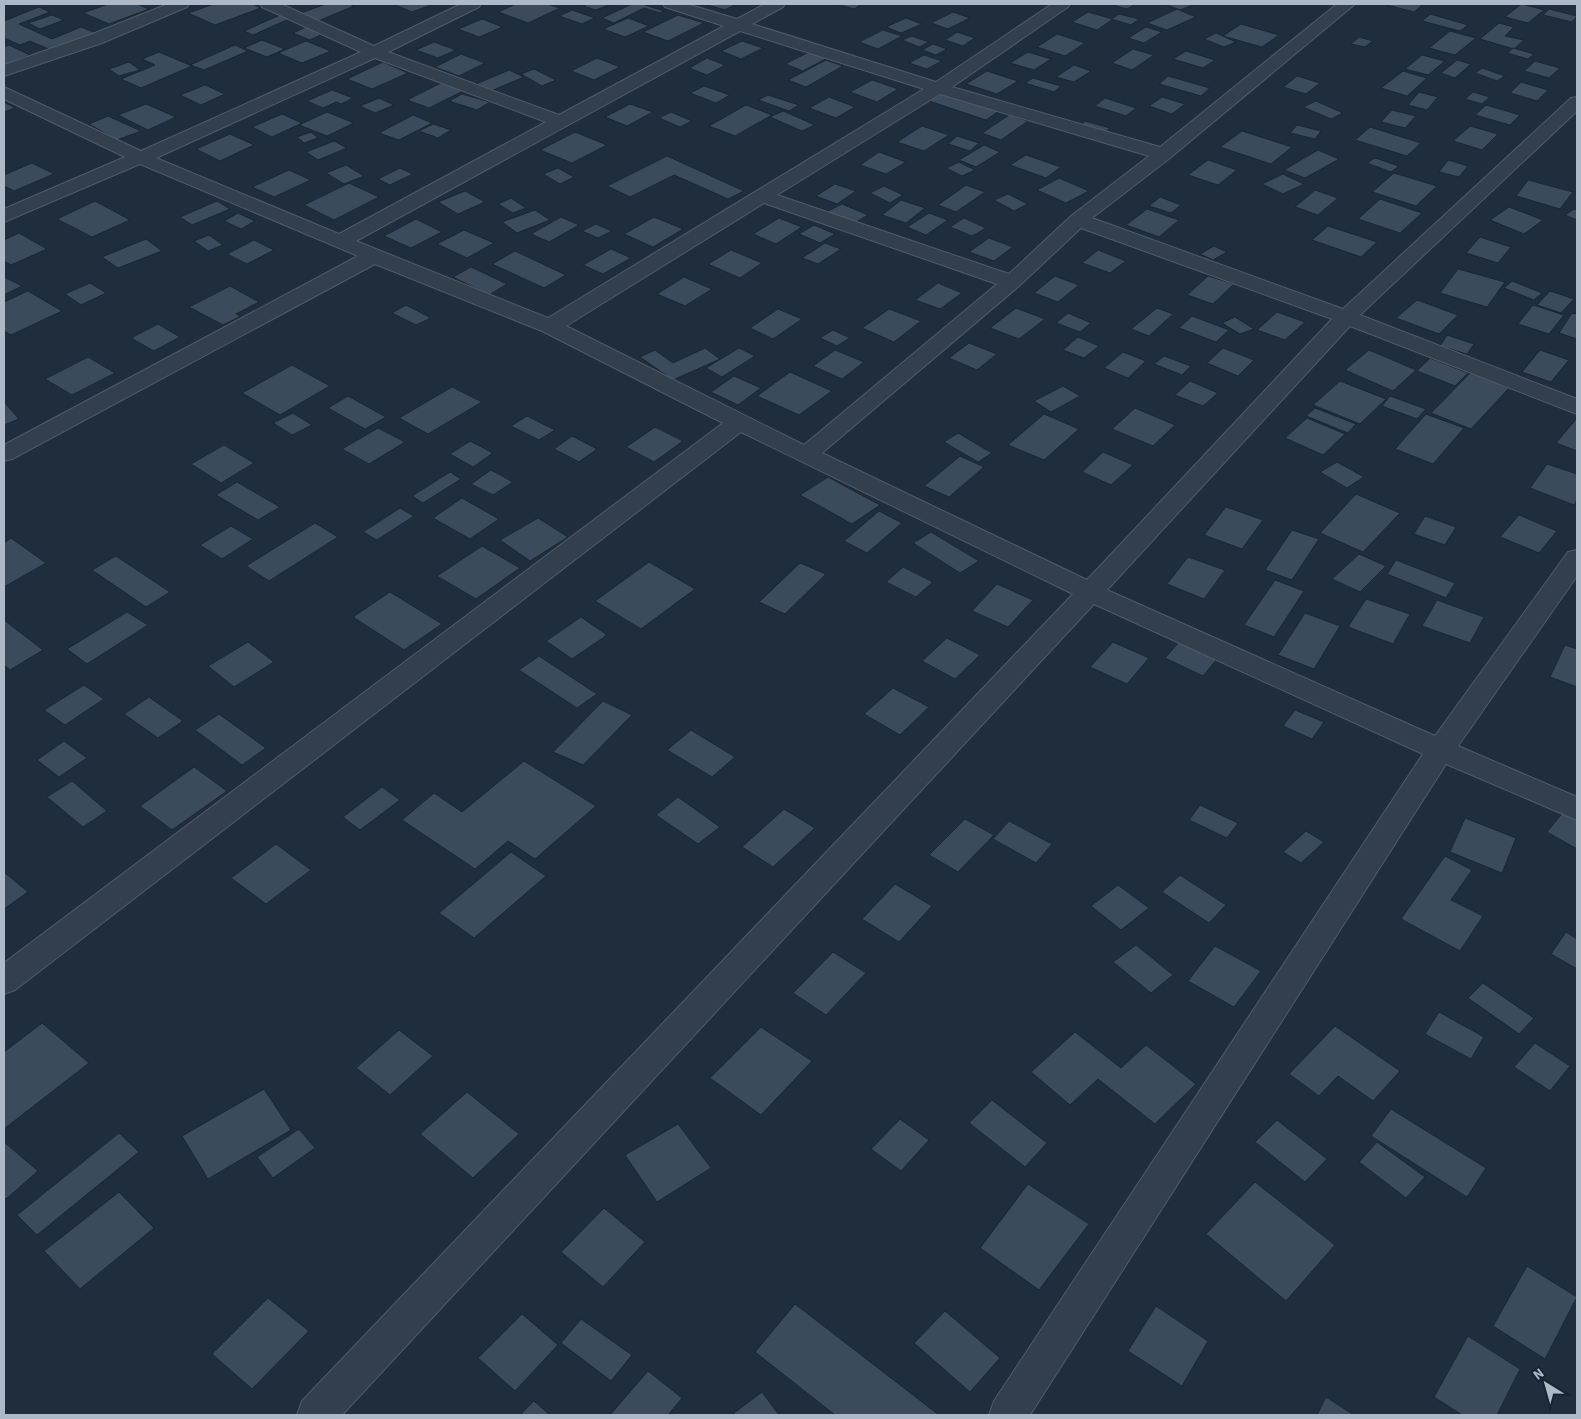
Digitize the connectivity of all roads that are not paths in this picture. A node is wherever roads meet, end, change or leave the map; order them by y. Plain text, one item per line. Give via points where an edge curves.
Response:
1 (181, 4) edge
2 (268, 4) edge
3 (473, 4) edge
4 (671, 4) edge
5 (777, 4) edge
6 (1062, 4) edge
7 (1347, 4) edge
8 (737, 26) junction
9 (376, 53) junction
10 (4, 71) edge
11 (938, 88) junction
12 (4, 92) edge
13 (1577, 102) edge
14 (559, 121) junction
15 (1163, 154) junction
16 (141, 158) junction
17 (761, 196) junction
18 (4, 216) edge
19 (1078, 220) junction
20 (342, 241) junction
21 (374, 256) junction
22 (1012, 282) junction
23 (1346, 317) junction
24 (550, 326) junction
25 (1577, 406) edge
26 (739, 422) junction
27 (4, 454) edge
28 (807, 454) junction
29 (1577, 558) edge
30 (1090, 592) junction
31 (1440, 750) junction
32 (1577, 809) edge
33 (4, 981) edge
34 (316, 1415) edge
35 (1008, 1415) edge

1 - 10 street via 96,39
2 - 9 street
3 - 9 street
4 - 8 street
5 - 8 street
6 - 11 street
7 - 15 street
8 - 11 street
8 - 14 street
9 - 14 street
9 - 16 street
11 - 15 street
11 - 17 street
12 - 16 street
13 - 23 street
14 - 20 street
15 - 19 street
16 - 18 street
16 - 20 street
17 - 22 street
17 - 24 street
19 - 22 street
19 - 23 street
20 - 21 street
21 - 24 street
21 - 27 street
22 - 28 street
23 - 25 street
23 - 30 street
24 - 26 street
26 - 28 street
26 - 33 street
28 - 30 street
29 - 31 street
30 - 31 street
30 - 34 street
31 - 32 street
31 - 35 street

